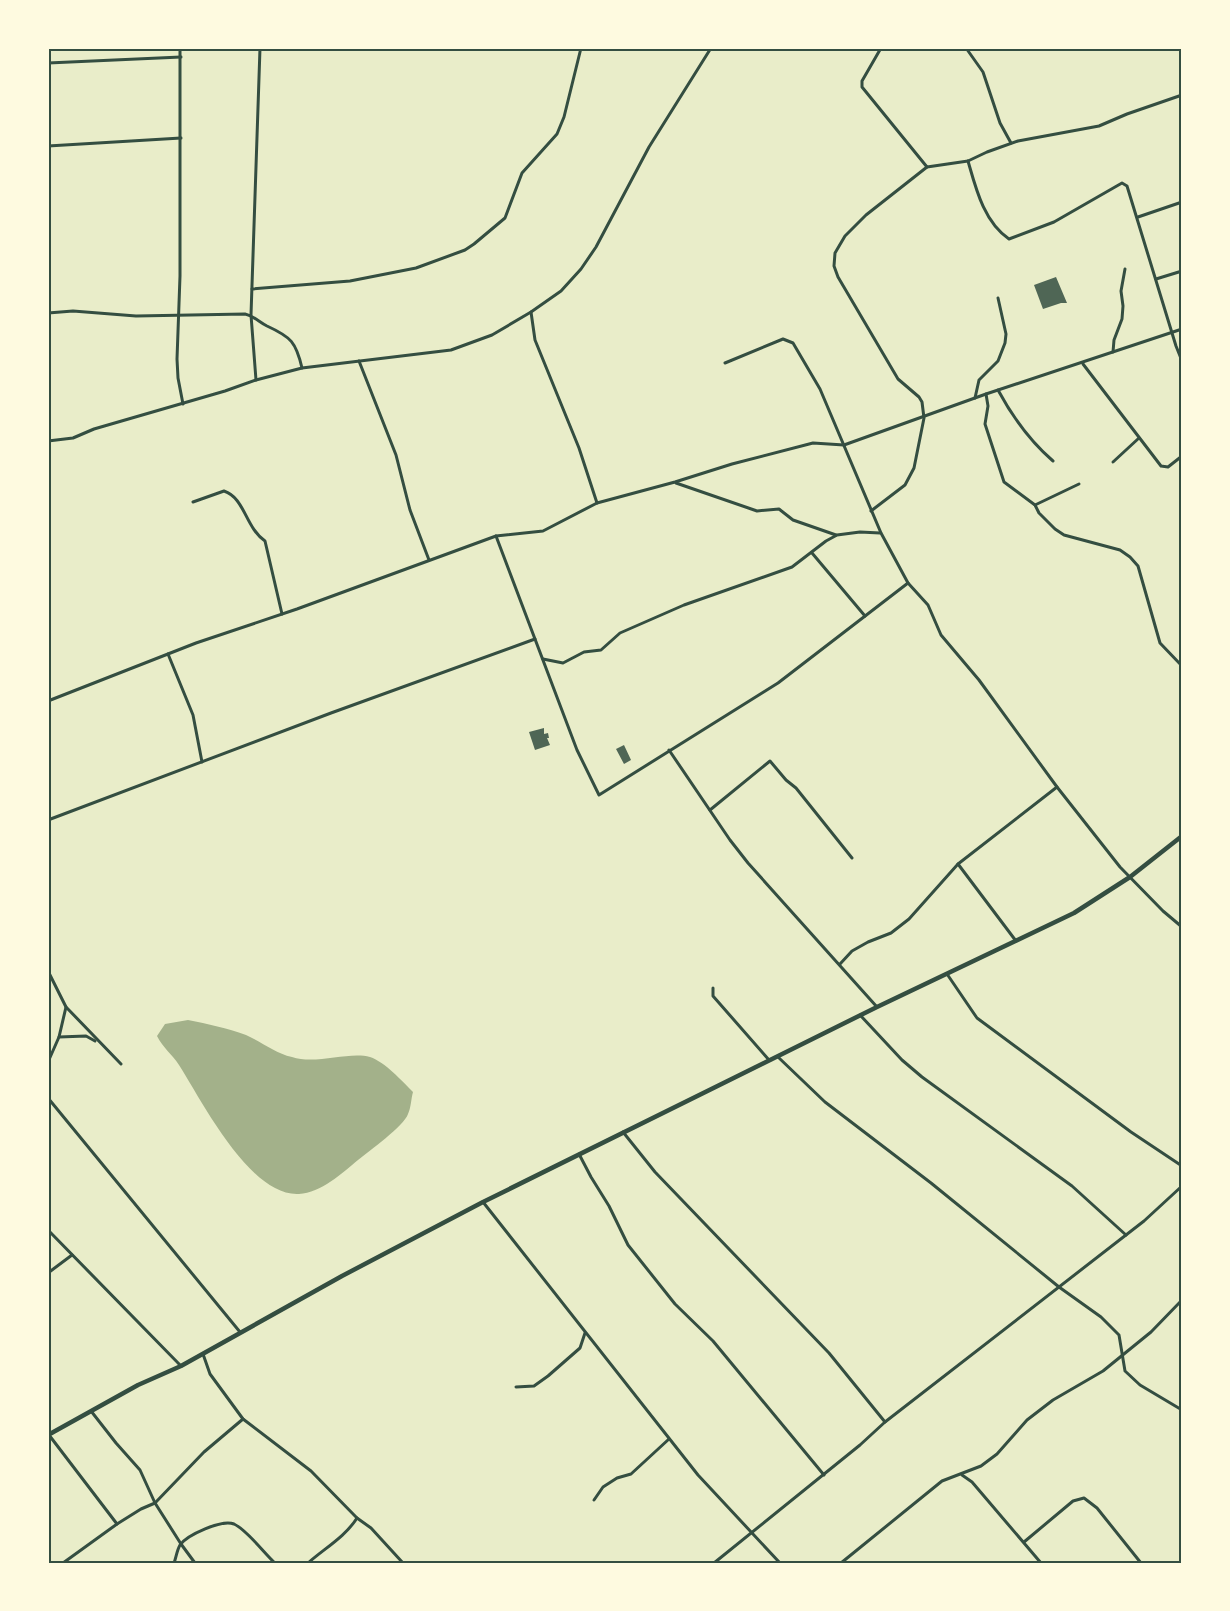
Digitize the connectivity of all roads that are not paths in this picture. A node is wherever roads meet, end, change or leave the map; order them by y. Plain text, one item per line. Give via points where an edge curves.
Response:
1 (180, 48) edge
2 (260, 48) edge
3 (581, 48) edge
4 (711, 48) edge
5 (881, 48) edge
6 (966, 48) edge
7 (181, 57) junction
8 (48, 63) edge
9 (1182, 95) edge
10 (181, 138) junction
11 (1011, 143) junction
12 (48, 146) edge
13 (968, 161) junction
14 (927, 167) junction
15 (1182, 202) edge
16 (1138, 217) junction
17 (1125, 269) dead end
18 (1182, 271) edge
19 (1156, 279) junction
20 (252, 289) junction
21 (998, 298) dead end
22 (531, 312) junction
23 (48, 313) edge
24 (179, 314) junction
25 (251, 315) junction
26 (1182, 329) edge
27 (1171, 332) junction
28 (1113, 352) junction
29 (359, 361) junction
30 (1182, 361) edge
31 (724, 363) dead end
32 (1082, 363) junction
33 (302, 368) junction
34 (256, 380) junction
35 (998, 390) junction
36 (986, 394) junction
37 (975, 398) junction
38 (183, 404) junction
39 (924, 418) junction
40 (1139, 438) junction
41 (48, 441) edge
42 (843, 445) junction
43 (1182, 456) edge
44 (1053, 461) dead end
45 (1113, 462) dead end
46 (675, 482) junction
47 (1079, 484) dead end
48 (192, 502) dead end
49 (597, 503) junction
50 (1035, 505) junction
51 (871, 512) junction
52 (881, 533) junction
53 (837, 535) junction
54 (496, 536) junction
55 (811, 552) junction
56 (429, 560) junction
57 (908, 583) junction
58 (282, 614) junction
59 (865, 616) junction
60 (535, 639) junction
61 (168, 654) junction
62 (543, 659) junction
63 (1182, 666) edge
64 (48, 701) edge
65 (669, 750) junction
66 (202, 762) junction
67 (1057, 788) junction
68 (710, 810) junction
69 (48, 820) edge
70 (1182, 836) edge
71 (852, 858) dead end
72 (958, 864) junction
73 (1130, 878) junction
74 (1182, 927) edge
75 (1016, 942) junction
76 (839, 964) junction
77 (48, 971) edge
78 (947, 975) junction
79 (713, 988) dead end
80 (66, 1007) junction
81 (877, 1007) junction
82 (861, 1015) junction
83 (59, 1037) junction
84 (100, 1043) junction
85 (777, 1056) junction
86 (769, 1060) junction
87 (48, 1062) edge
88 (121, 1064) dead end
89 (48, 1098) edge
90 (623, 1132) junction
91 (579, 1154) junction
92 (1182, 1166) edge
93 (1182, 1186) edge
94 (483, 1202) junction
95 (48, 1230) edge
96 (1126, 1235) junction
97 (72, 1255) junction
98 (48, 1273) edge
99 (1059, 1287) junction
100 (1182, 1300) edge
101 (240, 1332) junction
102 (585, 1332) junction
103 (203, 1354) junction
104 (1123, 1354) junction
105 (181, 1366) junction
106 (516, 1386) dead end
107 (1182, 1410) edge
108 (91, 1411) junction
109 (243, 1419) junction
110 (885, 1422) junction
111 (49, 1434) edge
112 (669, 1440) junction
113 (824, 1475) junction
114 (960, 1475) junction
115 (594, 1500) dead end
116 (155, 1503) junction
117 (357, 1518) junction
118 (117, 1524) junction
119 (751, 1532) junction
120 (1024, 1542) junction
121 (181, 1544) junction
122 (63, 1563) edge
123 (174, 1563) edge
124 (195, 1563) edge
125 (275, 1563) edge
126 (308, 1563) edge
127 (403, 1563) edge
128 (714, 1563) edge
129 (780, 1563) edge
130 (841, 1563) edge
131 (1041, 1563) edge
132 (1141, 1563) edge

1 - 7 street
2 - 20 street
3 - 20 street via 557,134 522,173 505,218 474,244 416,268 350,281
4 - 22 street via 649,147 596,247 561,291
5 - 14 street via 862,81 863,89
6 - 11 street via 983,72 997,118
7 - 8 street
7 - 10 street
9 - 11 street via 1099,126
10 - 12 street
10 - 24 street
11 - 13 street
13 - 14 street
13 - 16 street via 982,207 1009,239 1054,222 1122,183 1127,186
14 - 39 street via 866,214 845,236 835,253 834,266 898,379 922,402
15 - 16 street
16 - 19 street
17 - 28 street via 1122,319
18 - 19 street
19 - 27 street
20 - 25 street
21 - 37 street via 1005,343 998,361 979,380
22 - 29 street via 492,335 451,350
22 - 49 street via 535,340
23 - 24 street
24 - 25 street
24 - 38 street via 178,378
25 - 33 street via 277,329 297,347
25 - 34 street
26 - 27 street
27 - 28 street
27 - 30 street
28 - 32 street
29 - 33 street
29 - 56 street via 396,455 410,510
31 - 42 street via 783,339 790,340 820,388
32 - 35 street
32 - 40 street
33 - 34 street
34 - 38 street
35 - 36 street
35 - 44 street via 1040,450
36 - 37 street
36 - 50 street via 985,424 1004,482
37 - 39 street
38 - 41 street via 73,438
39 - 42 street
39 - 51 street via 915,468 908,482
40 - 43 street via 1161,466 1168,467
40 - 45 street
42 - 46 street via 813,443
42 - 51 street
46 - 49 street
46 - 53 street via 757,511 779,509 793,520
47 - 50 street
48 - 58 street via 224,491 236,499 256,535 265,541
49 - 54 street via 543,531
50 - 63 street via 1064,535 1120,550 1130,557 1138,566 1160,643
51 - 52 street
52 - 53 street
52 - 57 street
53 - 55 street
54 - 56 street
54 - 60 street
55 - 59 street
55 - 62 street via 792,567 684,605 620,633 602,650 584,652 563,663
56 - 58 street
57 - 59 street
57 - 67 street via 928,605 941,635 979,680
58 - 61 street
59 - 65 street via 778,683
60 - 62 street
60 - 66 street
61 - 64 street
61 - 66 street via 193,715
62 - 65 street via 577,750 599,795
65 - 68 street
66 - 69 street
67 - 72 street
67 - 73 street
68 - 71 street via 770,761
68 - 76 street via 748,863
70 - 73 street
72 - 75 street
72 - 76 street via 909,919 891,933 852,951
73 - 74 street
73 - 75 street via 1074,913
75 - 78 street
76 - 81 street
77 - 80 street
78 - 81 street
78 - 92 street via 977,1018
79 - 86 street via 713,996
80 - 83 street
80 - 84 street
81 - 82 street
82 - 85 street
82 - 96 street via 922,1077 1072,1186
83 - 84 street via 86,1036
83 - 87 street
84 - 88 street
85 - 86 street
85 - 99 street via 825,1102
86 - 90 street
89 - 101 street
90 - 91 street
90 - 110 street via 655,1172 828,1353
91 - 94 street
91 - 113 street via 628,1245
93 - 96 street
94 - 101 street
94 - 102 street
95 - 97 street
96 - 99 street
97 - 98 street
97 - 105 street
99 - 104 street via 1114,1330
99 - 110 street
100 - 104 street
101 - 103 street
102 - 106 street via 580,1348 548,1376 534,1386
102 - 112 street
103 - 105 street
103 - 109 street via 210,1374
104 - 107 street via 1125,1371 1140,1385
104 - 114 street via 1027,1420 998,1454
105 - 108 street
108 - 111 street
108 - 116 street via 140,1470
109 - 116 street via 204,1452
109 - 117 street via 311,1471
110 - 113 street
111 - 118 street
112 - 115 street via 631,1474 603,1487
112 - 119 street
113 - 119 street
114 - 120 street via 972,1482
114 - 130 street via 937,1485
116 - 118 street
116 - 121 street
117 - 126 street via 348,1532
117 - 127 street
118 - 122 street
119 - 128 street
119 - 129 street
120 - 131 street
120 - 132 street via 1073,1501 1084,1498 1097,1508
121 - 123 street
121 - 124 street
121 - 125 street via 225,1522 244,1532

